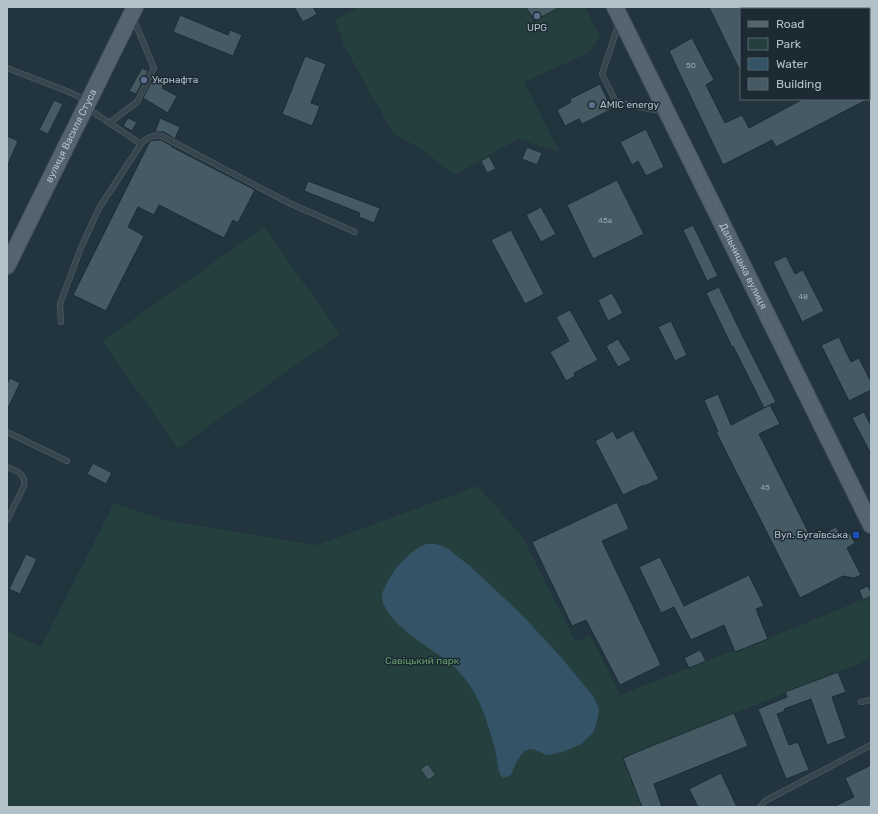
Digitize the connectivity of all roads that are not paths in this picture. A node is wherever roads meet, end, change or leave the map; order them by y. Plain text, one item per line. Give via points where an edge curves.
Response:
1 (134, 11) edge
2 (618, 13) edge
3 (7, 68) edge
4 (87, 104) junction
5 (667, 112) junction
6 (108, 123) junction
7 (140, 144) junction
8 (355, 232) dead end
9 (7, 266) edge
10 (61, 322) dead end
11 (7, 432) edge
12 (66, 461) dead end
13 (7, 467) edge
14 (7, 520) edge
15 (871, 525) edge
16 (871, 700) edge
17 (861, 702) dead end
18 (871, 746) edge
19 (760, 807) edge

1 - 4 main road, вулиця Василя Стуса
1 - 6 lane via 154,68 137,102
2 - 5 main road, Дальницька вулиця
2 - 5 lane via 602,74 616,102
3 - 4 lane via 69,92
4 - 6 lane
4 - 9 main road, вулиця Василя Стуса
5 - 15 main road, Дальницька вулиця
6 - 7 lane
7 - 8 lane via 152,135 162,136 289,203
7 - 10 lane via 99,208 80,250 60,304
11 - 12 lane
13 - 14 lane via 21,474 25,481
16 - 17 lane
18 - 19 lane via 765,801

